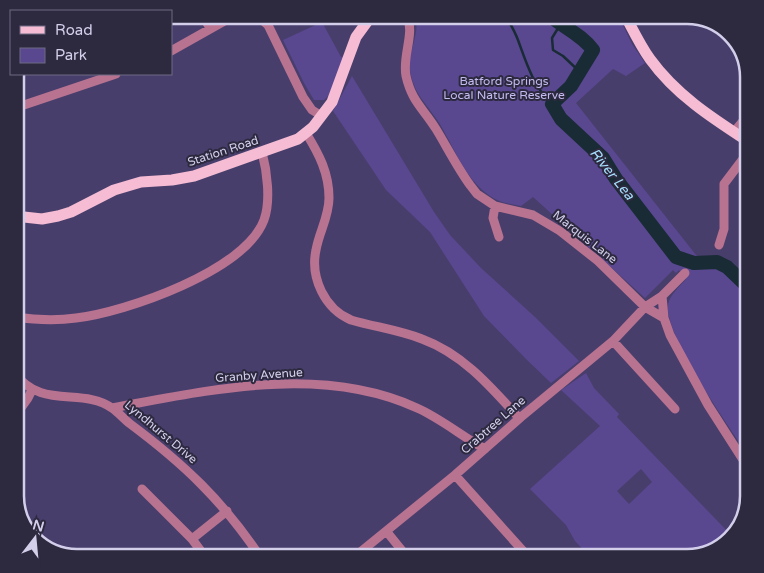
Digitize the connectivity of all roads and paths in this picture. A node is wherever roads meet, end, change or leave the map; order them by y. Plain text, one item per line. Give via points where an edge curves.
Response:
1 (208, 24) edge
2 (218, 24) edge
3 (267, 24) edge
4 (365, 24) edge
5 (409, 24) edge
6 (630, 24) edge
7 (210, 28) junction
8 (172, 50) edge
9 (113, 75) edge
10 (24, 105) edge
11 (322, 116) junction
12 (740, 125) edge
13 (734, 132) junction
14 (306, 133) junction
15 (740, 136) edge
16 (262, 152) junction
17 (740, 162) edge
18 (495, 206) junction
19 (24, 217) edge
20 (499, 237) dead end
21 (719, 245) dead end
22 (685, 273) dead end
23 (662, 296) junction
24 (645, 307) junction
25 (24, 318) edge
26 (664, 318) junction
27 (613, 341) junction
28 (24, 384) edge
29 (32, 390) junction
30 (24, 404) edge
31 (112, 408) junction
32 (675, 409) dead end
33 (520, 418) junction
34 (485, 449) junction
35 (740, 455) edge
36 (456, 475) junction
37 (142, 489) dead end
38 (228, 511) junction
39 (387, 532) junction
40 (192, 539) junction
41 (199, 549) edge
42 (255, 549) edge
43 (365, 549) edge
44 (401, 549) edge
45 (521, 549) edge

1 - 7 street
2 - 7 street
3 - 11 street via 304,97 312,110
4 - 11 main road, Station Road via 356,37 332,102
5 - 18 street, Marquis Lane via 405,62 414,99 470,185
6 - 13 main road via 648,57 672,85 692,104
7 - 8 street
9 - 10 street
11 - 14 main road, Station Road
12 - 13 street
13 - 15 main road
14 - 16 main road, Station Road
14 - 33 street via 325,168 328,183 328,212 315,260 320,289 330,304 351,320 423,339 453,355 483,378
16 - 19 main road, Station Road via 194,176 141,182 114,190 58,216 42,219
16 - 25 street via 267,180 264,220 246,246 224,264 163,293 102,313 56,320
17 - 21 street via 724,184 724,229
18 - 20 street via 493,218
18 - 24 street, Marquis Lane via 534,215 554,227 598,261
22 - 23 street, Crabtree Lane
23 - 24 street, Crabtree Lane
23 - 26 street
24 - 26 street, Marquis Lane
24 - 27 street, Crabtree Lane
26 - 35 street via 704,399
27 - 32 street
27 - 33 street, Crabtree Lane
28 - 29 street
29 - 30 street
29 - 31 street, Lyndhurst Drive via 88,400
31 - 34 street, Granby Avenue via 250,386 324,385 406,403
31 - 38 street, Lyndhurst Drive via 165,449
33 - 34 street, Crabtree Lane
34 - 36 street, Crabtree Lane
36 - 39 street, Crabtree Lane
36 - 45 street
37 - 40 street
38 - 40 street
38 - 42 street, Lyndhurst Drive
39 - 43 street, Crabtree Lane
39 - 44 street
40 - 41 street

